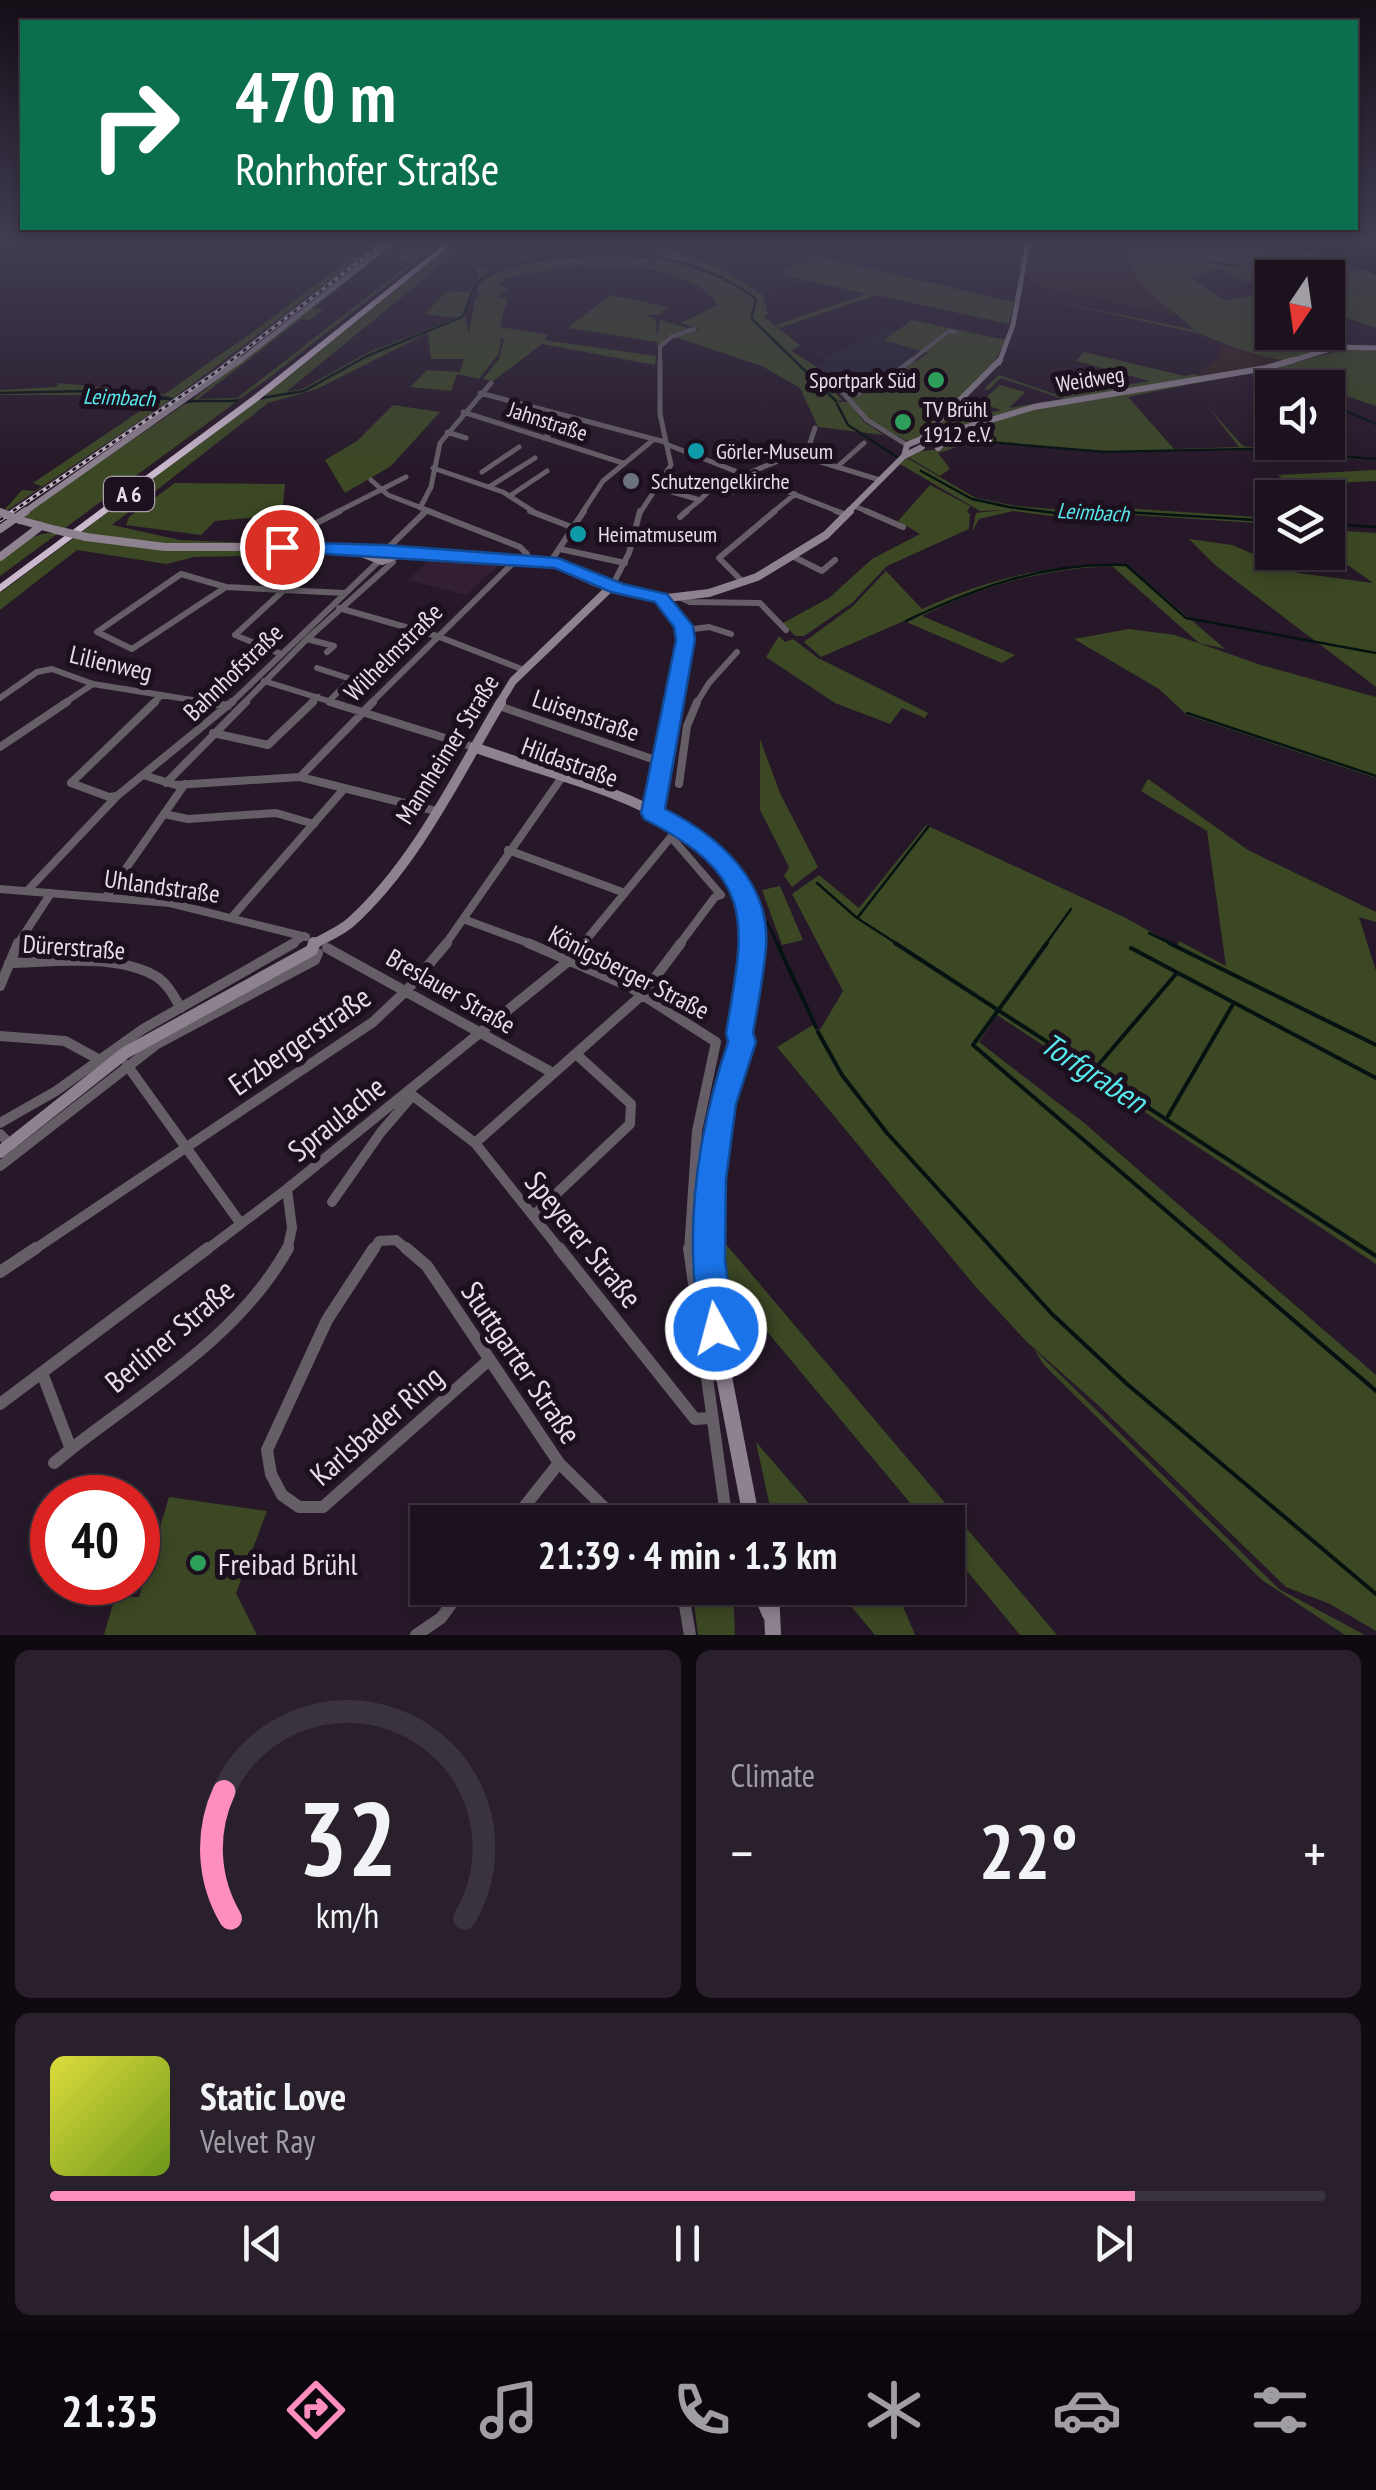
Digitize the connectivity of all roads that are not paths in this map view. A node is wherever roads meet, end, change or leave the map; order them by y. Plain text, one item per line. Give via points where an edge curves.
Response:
1 (294, 318) edge
2 (350, 318) edge
3 (353, 318) edge
4 (1013, 318) edge
5 (694, 329) dead end
6 (953, 331) dead end
7 (1376, 348) edge
8 (491, 383) dead end
9 (480, 393) junction
10 (463, 412) junction
11 (573, 418) junction
12 (815, 428) dead end
13 (447, 432) junction
14 (466, 438) dead end
15 (544, 438) junction
16 (653, 440) junction
17 (666, 443) junction
18 (864, 443) dead end
19 (518, 447) dead end
20 (912, 449) junction
21 (798, 455) junction
22 (535, 458) dead end
23 (622, 463) junction
24 (837, 467) junction
25 (433, 468) junction
26 (547, 472) dead end
27 (668, 473) junction
28 (746, 474) junction
29 (406, 478) dead end
30 (371, 480) dead end
31 (500, 480) junction
32 (880, 480) junction
33 (489, 487) junction
34 (713, 487) junction
35 (522, 488) junction
36 (658, 488) junction
37 (380, 490) junction
38 (733, 492) dead end
39 (795, 494) junction
40 (510, 496) junction
41 (700, 500) junction
42 (854, 506) junction
43 (424, 509) junction
44 (0, 512) edge
45 (846, 515) junction
46 (680, 517) dead end
47 (22, 520) junction
48 (903, 527) dead end
49 (0, 528) edge
50 (48, 528) junction
51 (574, 528) junction
52 (26, 536) junction
53 (17, 544) junction
54 (282, 547) junction
55 (560, 550) junction
56 (0, 556) edge
57 (384, 556) junction
58 (792, 556) junction
59 (521, 560) junction
60 (835, 560) dead end
61 (551, 562) junction
62 (624, 563) junction
63 (566, 565) junction
64 (0, 581) edge
65 (743, 582) junction
66 (596, 584) dead end
67 (612, 586) junction
68 (226, 587) junction
69 (0, 589) edge
70 (284, 590) junction
71 (344, 593) junction
72 (679, 596) junction
73 (661, 598) junction
74 (335, 607) junction
75 (685, 630) junction
76 (786, 630) dead end
77 (731, 634) dead end
78 (437, 636) junction
79 (307, 639) junction
80 (327, 652) dead end
81 (737, 652) dead end
82 (281, 654) junction
83 (317, 668) dead end
84 (524, 670) junction
85 (261, 680) junction
86 (93, 684) junction
87 (162, 696) junction
88 (318, 697) junction
89 (0, 698) edge
90 (328, 700) junction
91 (674, 704) junction
92 (228, 706) junction
93 (499, 706) junction
94 (693, 706) junction
95 (362, 711) junction
96 (213, 734) junction
97 (0, 747) edge
98 (474, 748) junction
99 (660, 762) junction
100 (146, 776) junction
101 (300, 777) junction
102 (560, 780) junction
103 (166, 783) junction
104 (185, 784) junction
105 (679, 784) dead end
106 (343, 790) junction
107 (117, 796) junction
108 (436, 811) junction
109 (652, 813) junction
110 (164, 814) junction
111 (314, 824) junction
112 (680, 826) junction
113 (670, 837) junction
114 (508, 850) junction
115 (0, 889) edge
116 (27, 891) junction
117 (51, 893) junction
118 (625, 893) junction
119 (106, 897) junction
120 (233, 916) junction
121 (466, 920) junction
122 (317, 945) junction
123 (571, 959) junction
124 (9, 963) junction
125 (0, 986) edge
126 (408, 989) junction
127 (642, 996) junction
128 (180, 1008) junction
129 (484, 1033) junction
130 (0, 1036) edge
131 (576, 1054) junction
132 (98, 1059) junction
133 (126, 1065) junction
134 (553, 1072) junction
135 (410, 1094) junction
136 (0, 1123) edge
137 (0, 1134) edge
138 (475, 1143) junction
139 (186, 1148) junction
140 (6, 1149) edge
141 (0, 1166) edge
142 (288, 1189) junction
143 (332, 1202) dead end
144 (534, 1215) junction
145 (241, 1224) junction
146 (379, 1241) joint
147 (0, 1272) edge
148 (489, 1360) junction
149 (42, 1373) junction
150 (0, 1404) edge
151 (710, 1418) junction
152 (71, 1449) junction
153 (559, 1462) junction
154 (54, 1463) dead end
155 (525, 1505) edge
156 (602, 1505) edge
157 (724, 1505) edge
158 (749, 1505) edge
159 (451, 1605) edge
160 (686, 1605) edge
161 (416, 1635) edge
162 (690, 1635) edge

1 - 49 main road via 187,401
2 - 64 highway, A 6
3 - 69 highway, A 6
4 - 20 main road via 993,371
5 - 17 street via 659,348
6 - 20 street via 880,384 851,388 858,395 846,396 867,420
7 - 20 main road, Weidweg via 1337,347 1260,369 1046,404 972,424 938,448
8 - 9 street
9 - 10 street
9 - 11 street
10 - 13 street
10 - 15 street, Jahnstraße
11 - 15 street
11 - 16 street
12 - 21 street via 808,450
13 - 14 street
13 - 25 street
15 - 23 street, Jahnstraße
16 - 17 street
16 - 23 street
17 - 27 street
17 - 28 street
18 - 24 street
19 - 31 street via 482,472
20 - 32 main road
21 - 24 street
21 - 28 street
22 - 31 street
23 - 51 street
24 - 32 street
25 - 33 street
25 - 43 street
26 - 35 street
27 - 34 street
27 - 36 street
28 - 39 street
29 - 37 street
30 - 37 street
31 - 33 street
31 - 35 street
32 - 42 main road
33 - 40 street
34 - 38 street
34 - 41 street
35 - 40 street
36 - 41 street
36 - 62 street via 641,509
37 - 43 street
37 - 54 street via 289,537
39 - 45 street
39 - 65 street via 719,558
40 - 51 street
41 - 46 street
42 - 45 main road
42 - 48 street
43 - 57 street
43 - 59 street via 520,547 527,554
44 - 47 main road, bridge
45 - 58 main road
47 - 50 main road
47 - 52 main road
50 - 52 main road
50 - 53 main road
50 - 54 main road, bridge via 185,548
51 - 55 street
52 - 53 main road
53 - 56 main road
54 - 57 main road
55 - 61 street
55 - 62 street
57 - 59 main road
57 - 71 street, Bahnhofstraße
57 - 74 street, Bahnhofstraße
58 - 60 street via 822,570
58 - 65 main road
59 - 61 main road
59 - 78 street, Wilhelmstraße
61 - 63 main road
62 - 67 street
63 - 66 street via 566,571
63 - 67 main road
65 - 72 main road
67 - 73 main road
67 - 84 main road, Mannheimer Straße
68 - 68 street via 132,649 99,635 181,574
68 - 70 street
70 - 71 street
70 - 82 street via 236,635
71 - 74 street, Bahnhofstraße
72 - 73 main road
72 - 76 street via 686,602 760,604
73 - 75 main road
74 - 78 street
74 - 79 street, Bahnhofstraße
74 - 82 street, Bahnhofstraße
75 - 77 street via 709,626
75 - 91 main road
78 - 84 street
78 - 95 street, Wilhelmstraße
79 - 80 street via 334,646
79 - 85 street, Bahnhofstraße
81 - 94 street via 710,677
82 - 85 street, Bahnhofstraße
83 - 90 street via 351,679
84 - 93 main road, Mannheimer Straße
85 - 88 street
85 - 92 street, Bahnhofstraße
85 - 96 street, Bahnhofstraße
86 - 87 street, Lilienweg
86 - 89 street, Lilienweg via 45,669
86 - 97 street
87 - 92 street, Lilienweg
87 - 107 street via 70,783
88 - 90 street
88 - 96 street via 268,745
90 - 95 street
91 - 94 street
91 - 99 main road
92 - 100 street, Bahnhofstraße
93 - 98 main road, Mannheimer Straße
93 - 99 street, Luisenstraße
94 - 105 street
95 - 98 street
95 - 101 street, Wilhelmstraße
96 - 103 street, Bahnhofstraße
98 - 102 main road, Hildastraße
98 - 108 main road, Mannheimer Straße
99 - 109 main road
100 - 103 street
100 - 107 street, Bahnhofstraße
101 - 104 street
101 - 106 street
102 - 109 main road, Hildastraße
102 - 114 street, Erzbergerstraße
103 - 104 street
104 - 110 street
106 - 108 street
106 - 111 street
107 - 116 street, Bahnhofstraße
108 - 122 main road, Mannheimer Straße via 383,890
109 - 112 main road, Hildastraße
110 - 111 street via 188,819 276,813
110 - 119 street
111 - 120 street
112 - 113 street, Spraulache
112 - 158 main road, Hildastraße via 724,862 747,900 754,953 742,1042 713,1151 708,1248
113 - 118 street, Spraulache
113 - 127 street via 721,895
114 - 118 street
114 - 121 street, Erzbergerstraße
115 - 116 street, Uhlandstraße
116 - 117 street, Uhlandstraße
117 - 119 street, Uhlandstraße
117 - 124 street
118 - 123 street, Spraulache
119 - 120 street, Uhlandstraße
120 - 122 street, Uhlandstraße
121 - 123 street, Königsberger Straße
121 - 126 street, Erzbergerstraße
122 - 126 street, Breslauer Straße
122 - 128 street, Mannheimer Straße via 268,961
122 - 133 street, Mannheimer Straße via 315,960
122 - 140 main road, Mannheimer Straße via 126,1053
123 - 127 street, Königsberger Straße
123 - 129 street, Spraulache
124 - 125 street
124 - 128 street, Dürerstraße via 97,964 155,976
126 - 129 street, Breslauer Straße
126 - 139 street, Erzbergerstraße via 373,1022
127 - 131 street
127 - 151 street, Königsberger Straße via 716,1042 689,1215 689,1268
128 - 132 street, Mannheimer Straße
129 - 134 street, Breslauer Straße
129 - 135 street, Spraulache
130 - 132 street via 86,1046
131 - 134 street
131 - 144 street via 630,1104 630,1124
132 - 136 street, Mannheimer Straße via 54,1094
133 - 139 street
133 - 141 street, Mannheimer Straße
134 - 138 street
135 - 138 street, Speyerer Straße
135 - 142 street, Spraulache
135 - 143 street
137 - 140 street
138 - 144 street, Speyerer Straße
139 - 145 street
139 - 147 street, Erzbergerstraße
142 - 145 street, Spraulache
142 - 152 street, Berliner Straße via 294,1216 288,1247 262,1288 232,1320
144 - 151 street, Speyerer Straße via 695,1419
145 - 149 street, Spraulache
146 - 148 street, Stuttgarter Straße via 396,1240 427,1266
146 - 148 street, Karlsbader Ring via 328,1320 267,1450 268,1472 295,1509 322,1507
148 - 153 street, Stuttgarter Straße
149 - 150 street, Spraulache
149 - 152 street
151 - 157 street
152 - 154 street, Berliner Straße
153 - 155 street
153 - 156 street, Stuttgarter Straße
159 - 161 street
160 - 162 street

